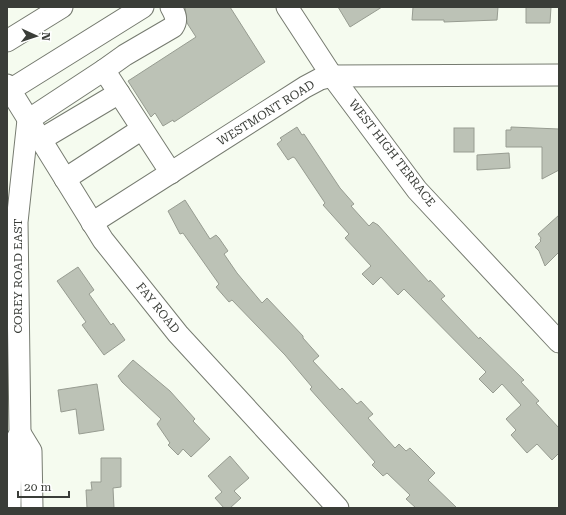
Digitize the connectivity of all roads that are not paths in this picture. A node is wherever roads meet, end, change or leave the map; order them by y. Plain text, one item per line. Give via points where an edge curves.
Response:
1 (62, 7) edge
2 (143, 7) edge
3 (170, 7) edge
4 (287, 7) edge
5 (7, 41) edge
6 (104, 70) junction
7 (332, 76) junction
8 (559, 76) edge
9 (8, 88) edge
10 (119, 93) junction
11 (28, 120) junction
12 (142, 129) junction
13 (40, 140) junction
14 (171, 173) junction
15 (65, 180) junction
16 (92, 223) junction
17 (559, 342) edge
18 (12, 378) edge
19 (20, 433) junction
20 (10, 508) edge
21 (32, 508) edge
22 (338, 508) edge

1 - 5 street
2 - 9 street
3 - 6 street via 176,15 174,27
4 - 7 street, WEST HIGH TERRACE
6 - 10 street
6 - 11 street
7 - 8 street, WESTMONT ROAD
7 - 14 street, WESTMONT ROAD via 305,87
7 - 17 street, WEST HIGH TERRACE via 417,190
9 - 11 street, FAY ROAD
10 - 12 street
10 - 13 street
11 - 13 street, FAY ROAD
11 - 18 street, COREY ROAD EAST via 17,222
12 - 14 street
12 - 15 street
13 - 15 street, FAY ROAD
14 - 16 street, WESTMONT ROAD
15 - 16 street, FAY ROAD
16 - 22 street, FAY ROAD via 178,334
18 - 19 street, COREY ROAD EAST
19 - 20 street, COREY ROAD EAST via 11,451
19 - 21 street, COREY ROAD EAST via 31,451

